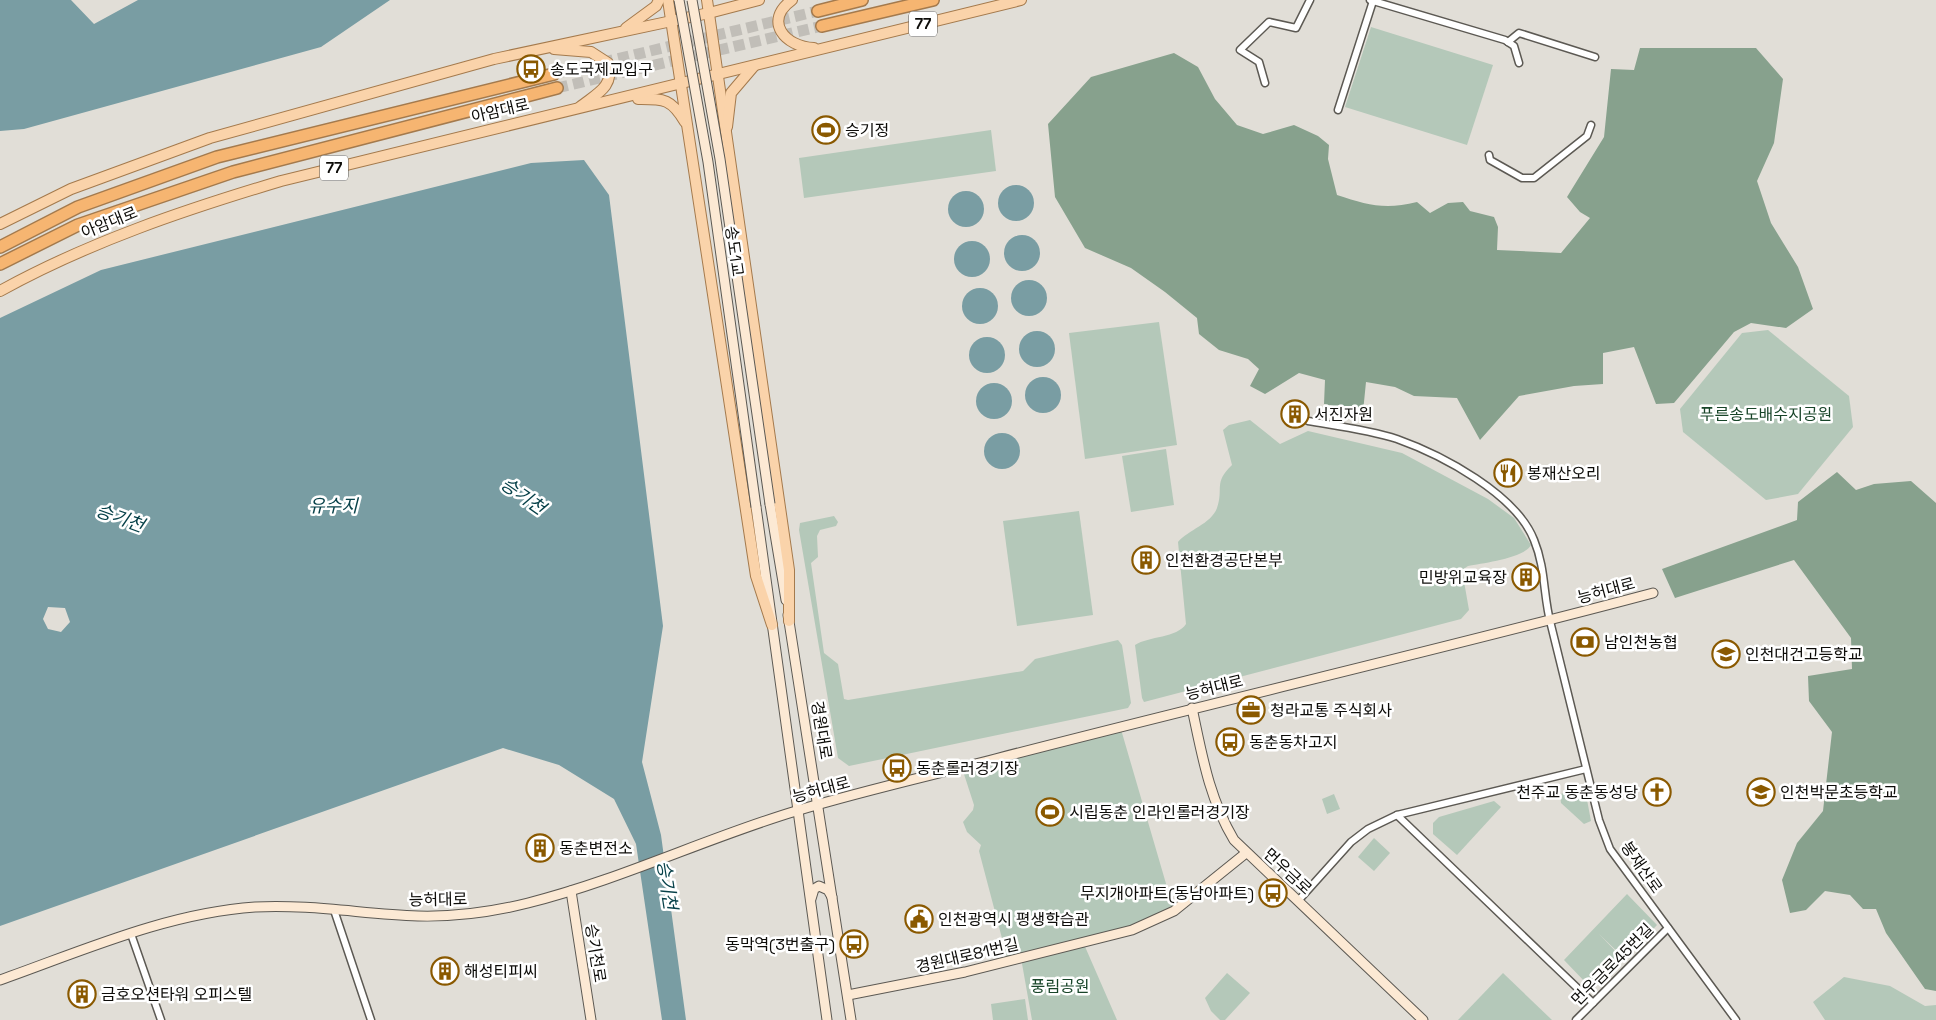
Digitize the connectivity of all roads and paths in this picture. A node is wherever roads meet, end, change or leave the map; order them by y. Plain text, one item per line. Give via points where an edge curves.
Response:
1 (659, 0) edge
2 (668, 0) edge
3 (679, 0) edge
4 (692, 0) edge
5 (707, 0) edge
6 (759, 0) edge
7 (792, 0) edge
8 (862, 0) edge
9 (933, 0) edge
10 (1021, 0) edge
11 (1310, 0) edge
12 (1371, 0) edge
13 (818, 11) tunnel mouth
14 (709, 13) junction
15 (671, 20) junction
16 (822, 26) tunnel mouth
17 (617, 34) junction
18 (1508, 42) junction
19 (548, 48) junction
20 (826, 48) junction
21 (1595, 57) dead end
22 (1519, 63) dead end
23 (754, 66) junction
24 (554, 74) tunnel mouth
25 (717, 75) junction
26 (1265, 82) dead end
27 (681, 84) junction
28 (557, 88) tunnel mouth
29 (619, 99) junction
30 (577, 109) junction
31 (1338, 110) dead end
32 (1591, 125) dead end
33 (688, 128) junction
34 (725, 133) junction
35 (1488, 155) dead end
36 (0, 224) edge
37 (0, 247) edge
38 (0, 264) edge
39 (0, 291) edge
40 (1308, 421) dead end
41 (770, 504) joint
42 (1653, 593) dead end
43 (789, 621) junction
44 (1550, 621) junction
45 (772, 625) junction
46 (1192, 708) junction
47 (1586, 769) junction
48 (818, 805) junction
49 (796, 811) junction
50 (1397, 815) junction
51 (1246, 853) junction
52 (571, 891) junction
53 (833, 899) junction
54 (1298, 901) junction
55 (810, 903) junction
56 (334, 910) junction
57 (1668, 928) junction
58 (131, 934) junction
59 (0, 980) edge
60 (848, 995) junction
61 (1593, 1003) junction
62 (161, 1020) edge
63 (371, 1020) edge
64 (591, 1020) edge
65 (827, 1020) edge
66 (851, 1020) edge
67 (1423, 1020) edge
68 (1576, 1020) edge
69 (1736, 1020) edge

1 - 17 main road via 656,6
2 - 15 main road
3 - 45 main road, 송도1교, bridge via 708,162
4 - 41 main road, 송도1교, bridge via 720,159
5 - 14 main road
6 - 14 main road
7 - 20 main road via 779,16 780,28 786,39 800,47
8 - 13 highway
9 - 16 highway
10 - 20 main road, 아암대로 / 77
11 - 26 street via 1296,28 1269,22 1240,50 1259,62
12 - 18 street
12 - 31 street
14 - 15 main road
14 - 25 main road
15 - 17 main road
15 - 27 main road
17 - 19 main road
18 - 21 street via 1519,33
18 - 22 street via 1514,46
19 - 30 main road via 591,52 608,64 610,79 606,86
19 - 36 main road via 494,59 210,138 71,189
20 - 23 main road, 아암대로 / 77
23 - 25 main road, 아암대로 / 77
23 - 34 main road via 731,93
24 - 37 highway, 아암대로 via 217,158 78,207
25 - 27 main road, 아암대로 / 77
25 - 34 main road
27 - 29 main road, 아암대로 / 77
27 - 33 main road
28 - 38 highway, 아암대로 via 233,172 78,225
29 - 30 main road, 아암대로 / 77
29 - 33 main road via 661,99 669,102
30 - 39 main road, 아암대로 / 77 via 299,176 193,208 104,240
32 - 35 street via 1587,136 1534,178 1522,178 1490,160
33 - 45 main road via 756,576
34 - 43 main road via 789,570
40 - 44 street, 봉재산로 via 1396,439 1477,480 1518,512 1534,538 1544,568
41 - 43 main road, 경원대로
42 - 44 main road, 능허대로
43 - 48 main road, 경원대로
44 - 46 main road, 능허대로
44 - 47 street, 봉재산로
45 - 49 main road
46 - 48 main road, 능허대로
46 - 51 main road, 먼우금로 via 1210,790 1220,817
47 - 50 street
47 - 57 street, 봉재산로 via 1610,849
48 - 49 main road, 능허대로
48 - 53 main road, 경원대로
49 - 52 main road, 능허대로
49 - 55 main road
50 - 54 street via 1368,829 1351,842
50 - 61 street
51 - 54 main road, 먼우금로
51 - 60 main road, 경원대로81번길 via 1174,911 1132,930 966,972
52 - 56 main road, 능허대로 via 473,914 420,916
52 - 64 main road, 승기천로
53 - 55 main road via 828,890 819,886 814,889
53 - 60 main road, 경원대로
54 - 67 main road, 먼우금로
55 - 65 main road
56 - 58 main road, 능허대로 via 256,907 211,912
56 - 63 street
57 - 61 street, 먼우금로45번길
57 - 69 street, 봉재산로
58 - 59 main road, 능허대로
58 - 62 street
60 - 66 main road, 경원대로
61 - 68 street, 먼우금로45번길

